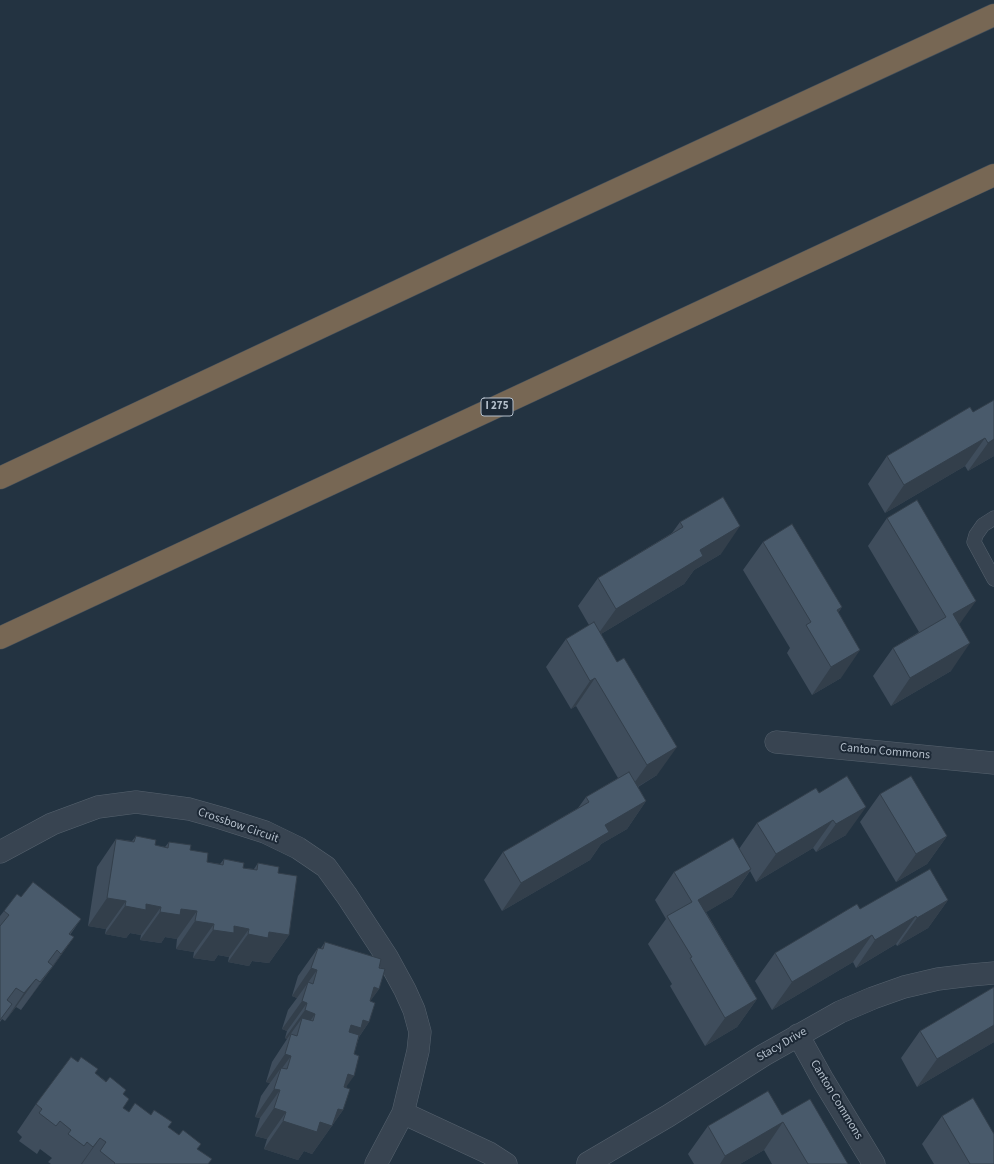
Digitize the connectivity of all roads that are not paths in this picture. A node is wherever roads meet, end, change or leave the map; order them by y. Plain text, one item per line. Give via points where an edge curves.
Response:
1 (994, 15) edge
2 (994, 175) edge
3 (0, 478) edge
4 (994, 518) edge
5 (994, 579) edge
6 (0, 638) edge
7 (776, 742) dead end
8 (994, 763) edge
9 (0, 852) edge
10 (994, 973) edge
11 (798, 1035) junction
12 (403, 1113) junction
13 (588, 1163) dead end
14 (376, 1164) edge
15 (506, 1164) edge
16 (874, 1164) edge

1 - 3 highway
2 - 6 highway, I 275
4 - 5 lane via 983,525 974,542
7 - 8 street, Canton Commons
9 - 12 street, Crossbow Circuit via 52,824 98,807 136,802 189,809 221,818 265,832 298,848 326,867 347,896 387,957 414,1010 420,1032
10 - 11 street, Stacy Drive via 938,979 904,988 840,1012
11 - 13 street, Stacy Drive
11 - 16 street, Canton Commons
12 - 14 street, Crossbow Circuit
12 - 15 street via 489,1153

